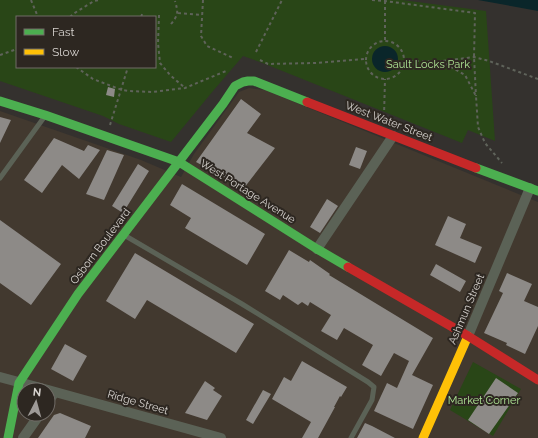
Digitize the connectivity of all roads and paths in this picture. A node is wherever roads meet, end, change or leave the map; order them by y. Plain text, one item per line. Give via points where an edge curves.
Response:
1 (31, 0) edge
2 (99, 0) edge
3 (203, 0) edge
4 (282, 0) edge
5 (372, 0) edge
6 (175, 1) edge
7 (386, 1) edge
8 (143, 12) dead end
9 (178, 13) junction
10 (159, 15) dead end
11 (202, 15) junction
12 (38, 16) edge
13 (71, 16) edge
14 (141, 16) edge
15 (171, 24) dead end
16 (385, 40) junction
17 (16, 49) edge
18 (256, 52) dead end
19 (0, 55) edge
20 (474, 57) junction
21 (233, 58) dead end
22 (366, 59) junction
23 (260, 60) dead end
24 (404, 61) junction
25 (441, 62) junction
26 (77, 68) edge
27 (128, 68) edge
28 (226, 71) dead end
29 (385, 79) junction
30 (538, 79) edge
31 (238, 83) joint
32 (185, 88) junction
33 (122, 90) junction
34 (476, 96) junction
35 (0, 101) edge
36 (45, 115) junction
37 (384, 116) dead end
38 (110, 126) dead end
39 (393, 136) junction
40 (179, 162) junction
41 (502, 163) dead end
42 (0, 178) edge
43 (534, 190) edge
44 (124, 235) junction
45 (317, 249) junction
46 (468, 336) junction
47 (0, 378) edge
48 (538, 380) edge
49 (16, 382) edge
50 (20, 382) edge
51 (56, 393) edge
52 (16, 398) edge
53 (34, 422) edge
54 (8, 438) edge
55 (23, 438) edge
56 (221, 438) edge
57 (351, 438) edge
58 (423, 438) edge

1 - 12 path
2 - 13 path
3 - 11 path
4 - 18 path
5 - 7 path
6 - 9 path
7 - 16 path
7 - 20 path via 475,13
8 - 14 path
9 - 11 path
9 - 15 path
10 - 32 path via 160,63
11 - 21 path via 201,36 207,46
16 - 22 path via 374,43
16 - 24 path via 398,45
17 - 19 path
20 - 25 path
20 - 30 path
20 - 34 path
22 - 23 path via 268,64
22 - 29 path via 367,66 374,76
24 - 25 path
24 - 29 path via 398,74
25 - 34 path via 465,75
26 - 33 path via 93,79
27 - 33 path
28 - 32 path
29 - 37 path
31 - 39 street, West Water Street via 254,81
31 - 40 street, Osborn Boulevard
32 - 33 path via 152,92
33 - 38 path
34 - 41 path via 478,127 485,144
35 - 36 street, West Portage Avenue
36 - 40 street, West Portage Avenue
36 - 42 lane
39 - 43 street, West Water Street
39 - 45 street
40 - 44 street, Osborn Boulevard
40 - 45 street, West Portage Avenue
43 - 46 street, Ashmun Street
44 - 50 street, Osborn Boulevard via 78,294
44 - 57 lane via 242,304 374,387 372,400
45 - 46 street, West Portage Avenue
46 - 48 street, West Portage Avenue
46 - 58 street, Ashmun Street
47 - 49 street, Ridge Street
51 - 56 street, Ridge Street
52 - 54 street, Osborn Boulevard
53 - 55 street

